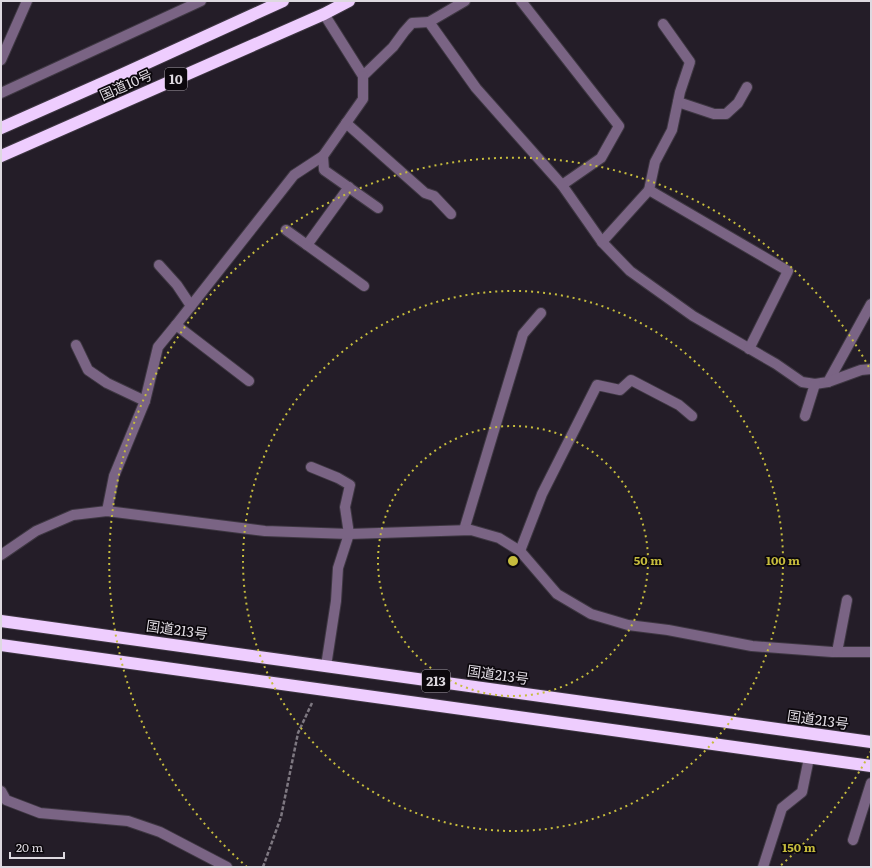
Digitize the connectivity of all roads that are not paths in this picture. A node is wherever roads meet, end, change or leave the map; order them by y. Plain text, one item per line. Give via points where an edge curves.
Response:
1 (27, 1) edge
2 (201, 1) edge
3 (283, 1) edge
4 (350, 1) edge
5 (465, 1) edge
6 (521, 1) edge
7 (324, 14) junction
8 (429, 22) junction
9 (663, 24) dead end
10 (1, 60) edge
11 (363, 76) junction
12 (747, 87) dead end
13 (1, 94) edge
14 (678, 102) junction
15 (346, 122) junction
16 (1, 128) edge
17 (1, 156) edge
18 (323, 156) junction
19 (562, 185) junction
20 (349, 187) junction
21 (649, 190) junction
22 (378, 208) dead end
23 (451, 214) dead end
24 (286, 230) dead end
25 (602, 242) junction
26 (307, 245) junction
27 (159, 265) dead end
28 (364, 286) dead end
29 (871, 304) edge
30 (191, 306) junction
31 (541, 313) dead end
32 (176, 325) junction
33 (76, 345) dead end
34 (749, 348) junction
35 (871, 369) edge
36 (249, 381) dead end
37 (828, 382) junction
38 (816, 384) junction
39 (145, 401) junction
40 (692, 416) dead end
41 (805, 416) dead end
42 (312, 467) dead end
43 (107, 511) junction
44 (464, 530) junction
45 (349, 534) junction
46 (520, 551) junction
47 (1, 555) edge
48 (847, 600) dead end
49 (1, 621) edge
50 (1, 645) edge
51 (837, 652) junction
52 (871, 652) edge
53 (326, 666) junction
54 (871, 742) edge
55 (809, 758) junction
56 (871, 766) edge
57 (871, 783) edge
58 (1, 792) edge
59 (853, 840) dead end
60 (227, 867) edge
61 (763, 867) edge

1 - 10 street
2 - 13 street
3 - 16 highway, 国道10号 / 10
4 - 7 highway, 国道10号 / 10
5 - 8 street
6 - 19 street via 619,126 601,158
7 - 11 street
7 - 17 highway, 国道10号 / 10
8 - 11 street via 412,23 393,47
8 - 19 street via 476,88
9 - 14 street via 690,62
11 - 15 street via 363,100
12 - 14 street via 738,103 726,114 714,114
14 - 21 street via 672,130 655,162
15 - 18 street
15 - 23 street via 425,193 434,196
18 - 20 street via 324,170
18 - 30 street via 294,175
19 - 25 street
20 - 22 street
20 - 26 street
21 - 25 street
21 - 34 street via 788,271
24 - 26 street
25 - 34 street via 630,271 693,316
26 - 28 street
27 - 30 street
29 - 37 street
30 - 32 street
31 - 44 street via 523,334
32 - 36 street
32 - 39 street via 158,347
33 - 39 street via 88,370 107,383
34 - 38 street via 802,382
35 - 37 street
37 - 38 street
38 - 41 street
39 - 43 street via 114,476
40 - 46 street via 679,406 631,380 620,390 597,385 542,494
42 - 45 street via 350,485 345,507
43 - 45 street via 265,531
43 - 47 street via 73,514 36,531
44 - 45 street
44 - 46 street via 499,538
45 - 53 street via 338,568 336,602
46 - 51 street via 557,594 591,614 628,625 752,646
48 - 51 street
49 - 53 highway, 国道213号 / 213
50 - 55 highway, 213
51 - 52 street
53 - 54 highway, 国道213号 / 213
55 - 56 highway, 213
55 - 61 street via 802,792 782,808
57 - 59 street
58 - 60 street via 6,800 40,813 128,821 160,832

